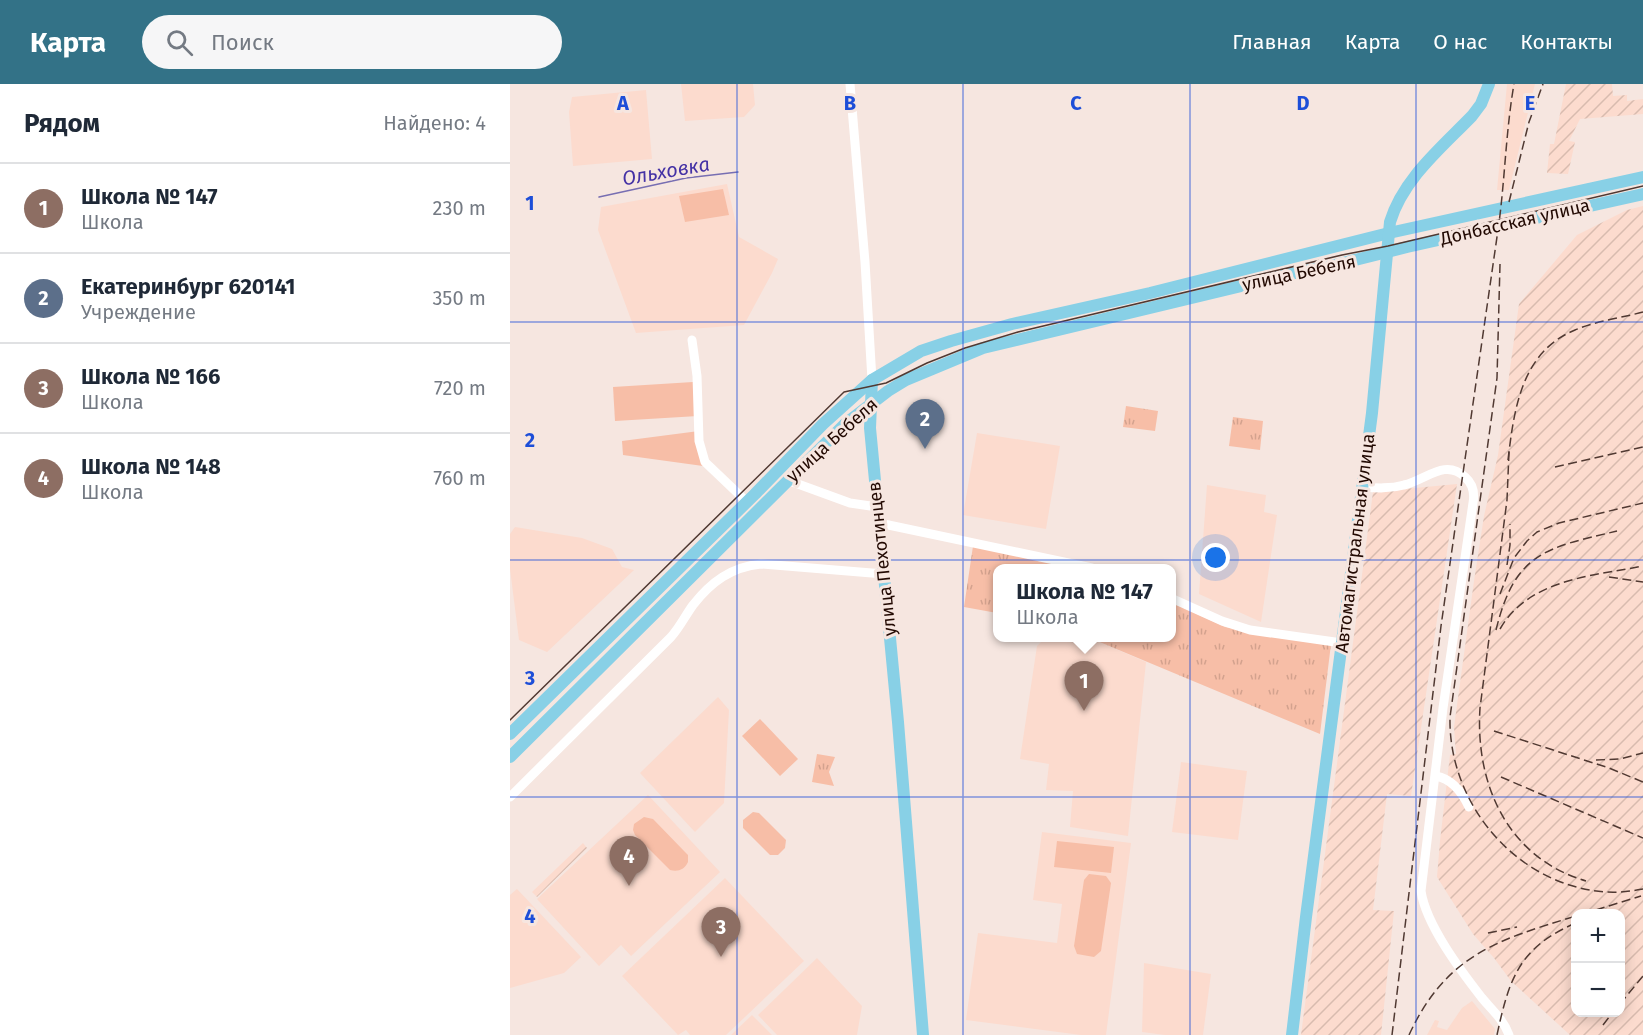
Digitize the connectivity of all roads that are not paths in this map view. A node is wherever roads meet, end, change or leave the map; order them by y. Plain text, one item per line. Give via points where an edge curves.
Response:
1 (850, 84) edge
2 (1489, 84) edge
3 (1643, 177) edge
4 (1643, 194) edge
5 (1389, 233) junction
6 (1388, 252) junction
7 (692, 340) dead end
8 (872, 380) junction
9 (870, 405) junction
10 (787, 480) junction
11 (1361, 487) junction
12 (747, 502) junction
13 (877, 507) junction
14 (879, 523) junction
15 (1073, 564) edge
16 (884, 574) junction
17 (1176, 600) edge
18 (1342, 643) junction
19 (510, 734) edge
20 (510, 757) edge
21 (1436, 777) junction
22 (510, 797) edge
23 (1469, 807) dead end
24 (923, 1035) edge
25 (1292, 1035) edge
26 (1509, 1035) edge

1 - 8 street, улица Пехотинцев
2 - 5 main road, Автомагистральная улица via 1472,116 1404,191 1394,209
3 - 5 main road, Донбасская улица
4 - 6 main road, Донбасская улица
5 - 6 main road, Автомагистральная улица
5 - 8 main road, улица Бебеля via 951,340 921,351
6 - 9 main road, улица Бебеля via 983,348 906,380
6 - 11 main road, Автомагистральная улица
7 - 12 street via 699,441 705,462
8 - 9 main road, улица Пехотинцев
8 - 12 main road, улица Бебеля
9 - 10 main road, улица Бебеля
9 - 13 main road, улица Пехотинцев
10 - 13 street via 850,503
10 - 20 main road, улица Бебеля
11 - 18 main road, Автомагистральная улица
11 - 21 street via 1400,486 1446,468 1462,474 1473,489
12 - 19 main road, улица Бебеля
13 - 14 main road, улица Пехотинцев
14 - 15 street
14 - 16 main road, улица Пехотинцев
16 - 22 street via 761,564 731,571 712,584 671,637
16 - 24 main road, улица Пехотинцев
17 - 18 street via 1250,630
18 - 25 main road, Автомагистральная улица
21 - 23 street via 1446,778
21 - 26 street via 1422,900 1444,944 1471,984 1505,1023

